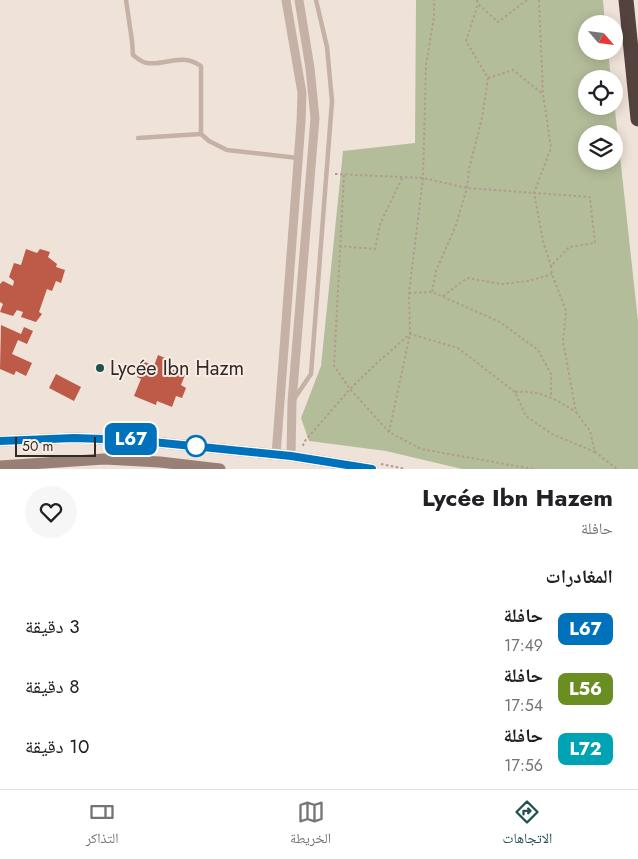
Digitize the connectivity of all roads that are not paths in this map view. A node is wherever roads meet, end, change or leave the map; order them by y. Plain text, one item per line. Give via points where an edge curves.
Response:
1 (126, 0) edge
2 (286, 0) edge
3 (299, 0) edge
4 (316, 0) edge
5 (626, 0) edge
6 (638, 119) edge
7 (201, 134) junction
8 (138, 138) dead end
9 (299, 148) junction
10 (312, 152) junction
11 (298, 158) junction
12 (292, 402) junction
13 (0, 441) edge
14 (276, 455) junction
15 (295, 457) junction
16 (0, 466) edge
17 (33, 466) edge
18 (220, 469) edge
19 (372, 469) edge

1 - 7 lane via 133,55 149,63 176,59 194,61 201,66
2 - 9 street via 302,93
3 - 10 street via 315,118
4 - 12 lane via 327,47 332,101 311,374
5 - 6 highway
7 - 8 lane
7 - 11 lane via 227,150
9 - 10 street
9 - 11 street
10 - 12 street
11 - 14 street
12 - 15 street
13 - 14 main road via 124,439
14 - 15 main road
15 - 19 main road
16 - 17 main road
17 - 18 main road via 104,459

